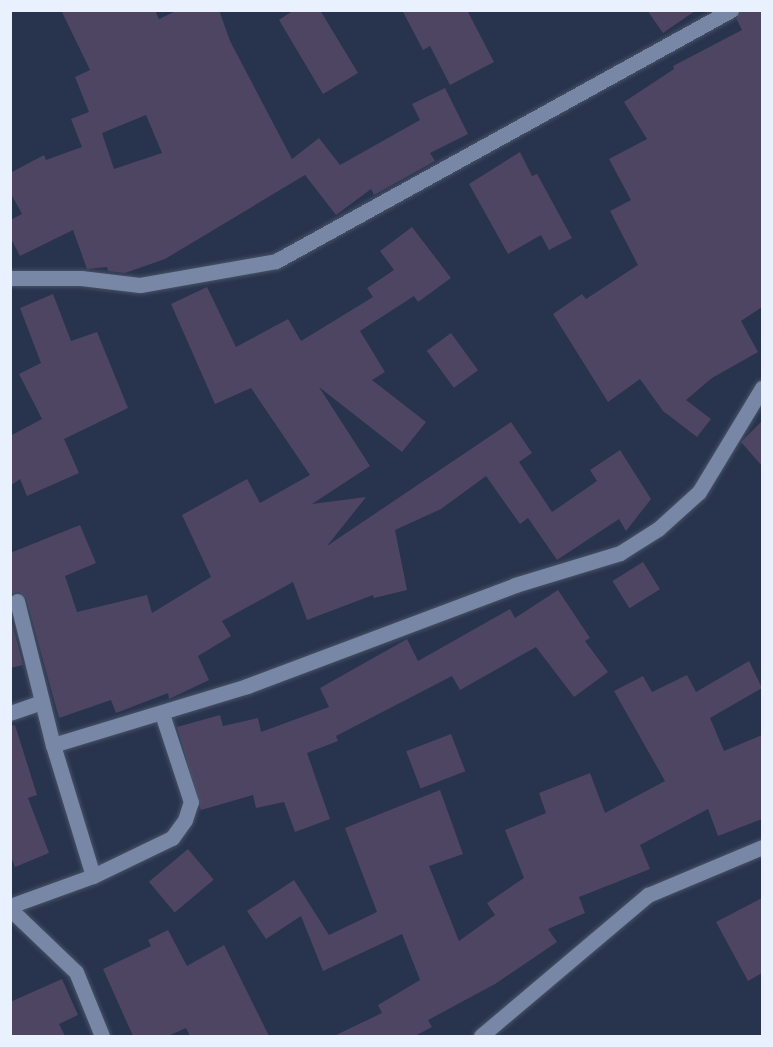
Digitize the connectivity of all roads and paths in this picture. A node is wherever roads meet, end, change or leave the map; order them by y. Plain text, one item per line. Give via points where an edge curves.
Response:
1 (731, 10) edge
2 (10, 278) edge
3 (762, 388) edge
4 (16, 601) dead end
5 (42, 702) junction
6 (10, 713) edge
7 (162, 714) junction
8 (53, 746) junction
9 (762, 848) edge
10 (93, 876) junction
11 (10, 908) edge
12 (102, 1036) edge
13 (481, 1036) edge

1 - 2 street via 276,261 140,285 81,278
3 - 7 street via 699,492 658,530 621,553 515,585
4 - 5 street
5 - 6 street
5 - 8 street
7 - 8 street
7 - 10 street via 191,802 185,820 172,838
8 - 10 street
9 - 13 street via 648,896
10 - 11 street
11 - 12 street via 76,972

